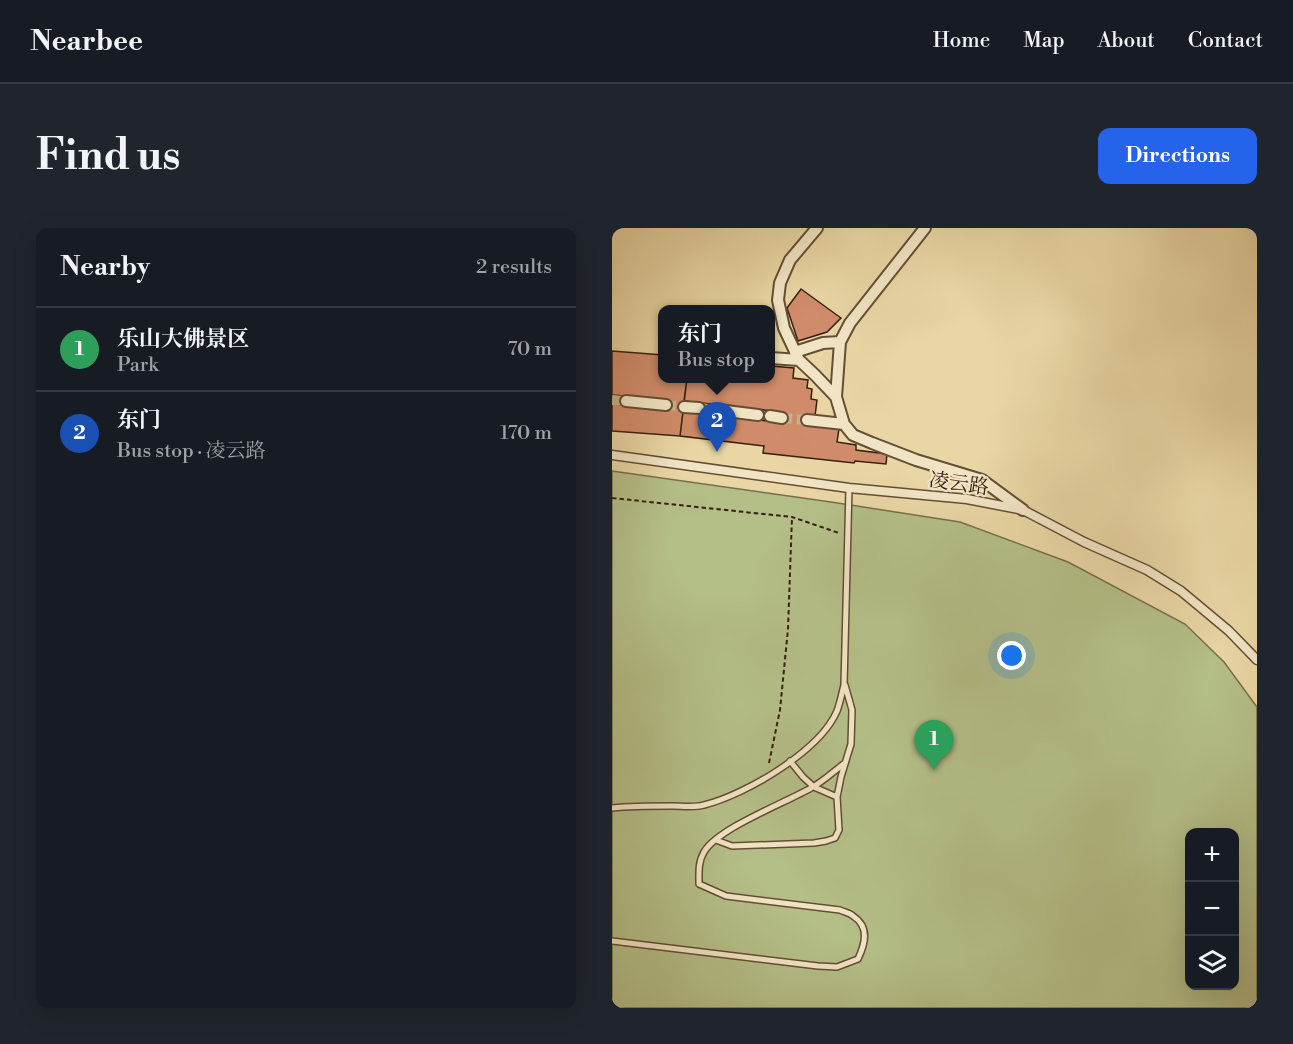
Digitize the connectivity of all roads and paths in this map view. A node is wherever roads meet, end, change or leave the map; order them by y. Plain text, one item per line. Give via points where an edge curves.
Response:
1 (817, 228) edge
2 (925, 228) edge
3 (840, 342) junction
4 (797, 356) junction
5 (775, 358) edge
6 (836, 397) junction
7 (626, 401) tunnel mouth
8 (666, 405) tunnel mouth
9 (684, 407) tunnel mouth
10 (699, 408) tunnel mouth
11 (718, 410) tunnel mouth
12 (782, 418) tunnel mouth
13 (807, 420) tunnel mouth
14 (844, 424) junction
15 (612, 455) edge
16 (849, 488) junction
17 (612, 498) edge
18 (1023, 510) junction
19 (792, 517) junction
20 (847, 535) junction
21 (1257, 660) edge
22 (844, 684) junction
23 (789, 762) junction
24 (845, 763) junction
25 (767, 778) junction
26 (814, 787) junction
27 (837, 797) junction
28 (612, 808) edge
29 (716, 840) junction
30 (612, 941) edge

1 - 4 street via 790,260 780,283 778,300 784,328
2 - 3 street via 850,323
3 - 4 street via 823,343
3 - 6 street
4 - 5 street
4 - 6 street
6 - 14 street
7 - 8 street
9 - 10 street
11 - 12 street
13 - 14 street
14 - 18 street via 852,435 982,480
15 - 16 street, 凌云路
16 - 18 street, 凌云路 via 967,499
16 - 20 lane
17 - 19 path
18 - 21 street, 凌云路 via 1173,586 1229,631
19 - 20 path
19 - 25 path via 788,629 780,710
20 - 22 lane
22 - 23 lane via 837,712 822,733
22 - 24 lane via 852,710 851,744
23 - 25 lane
23 - 26 lane
24 - 26 lane
24 - 27 lane
25 - 28 lane via 702,806
26 - 27 lane
26 - 29 lane
27 - 29 lane via 839,830 835,838 814,843 732,846
29 - 30 lane via 699,862 699,884 726,896 840,910 854,916 863,926 865,944 858,959 837,967 818,966

